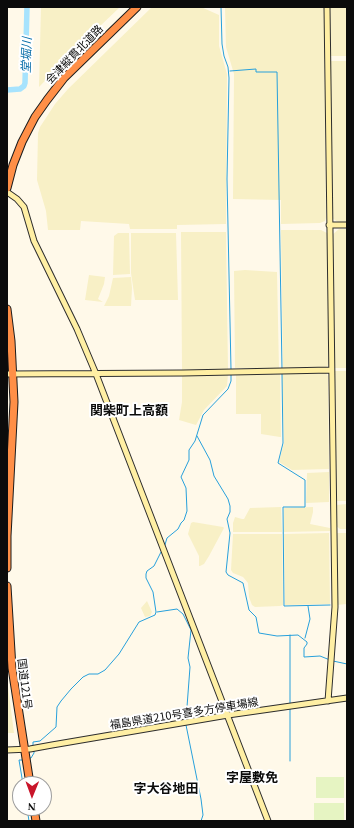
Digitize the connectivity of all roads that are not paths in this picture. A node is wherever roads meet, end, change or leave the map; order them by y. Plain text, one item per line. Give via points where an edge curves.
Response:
1 (132, 7) edge
2 (137, 7) edge
3 (327, 7) edge
4 (7, 174) edge
5 (7, 188) edge
6 (7, 192) edge
7 (329, 225) junction
8 (347, 225) edge
9 (7, 309) edge
10 (331, 370) junction
11 (10, 374) edge
12 (96, 374) junction
13 (7, 568) edge
14 (7, 586) edge
15 (347, 698) edge
16 (328, 701) junction
17 (228, 715) junction
18 (24, 749) junction
19 (7, 750) edge
20 (29, 776) edge
21 (268, 821) edge

1 - 4 highway, 会津縦貫北道路 via 69,68 45,96 22,135
2 - 5 highway, 会津縦貫北道路 via 75,67 47,100 22,142
3 - 7 street
6 - 12 street via 24,207 30,232
7 - 8 street
7 - 10 street
9 - 11 highway
10 - 12 street
10 - 16 street via 335,607
11 - 12 street
11 - 13 highway via 14,402
12 - 17 street
14 - 18 highway, 国道121号 via 10,650
15 - 16 street, 福島県道210号喜多方停車場線
16 - 17 street, 福島県道210号喜多方停車場線
17 - 18 street, 福島県道210号喜多方停車場線
17 - 21 street
18 - 19 street, 福島県道210号喜多方停車場線
18 - 20 highway, 国道121号

